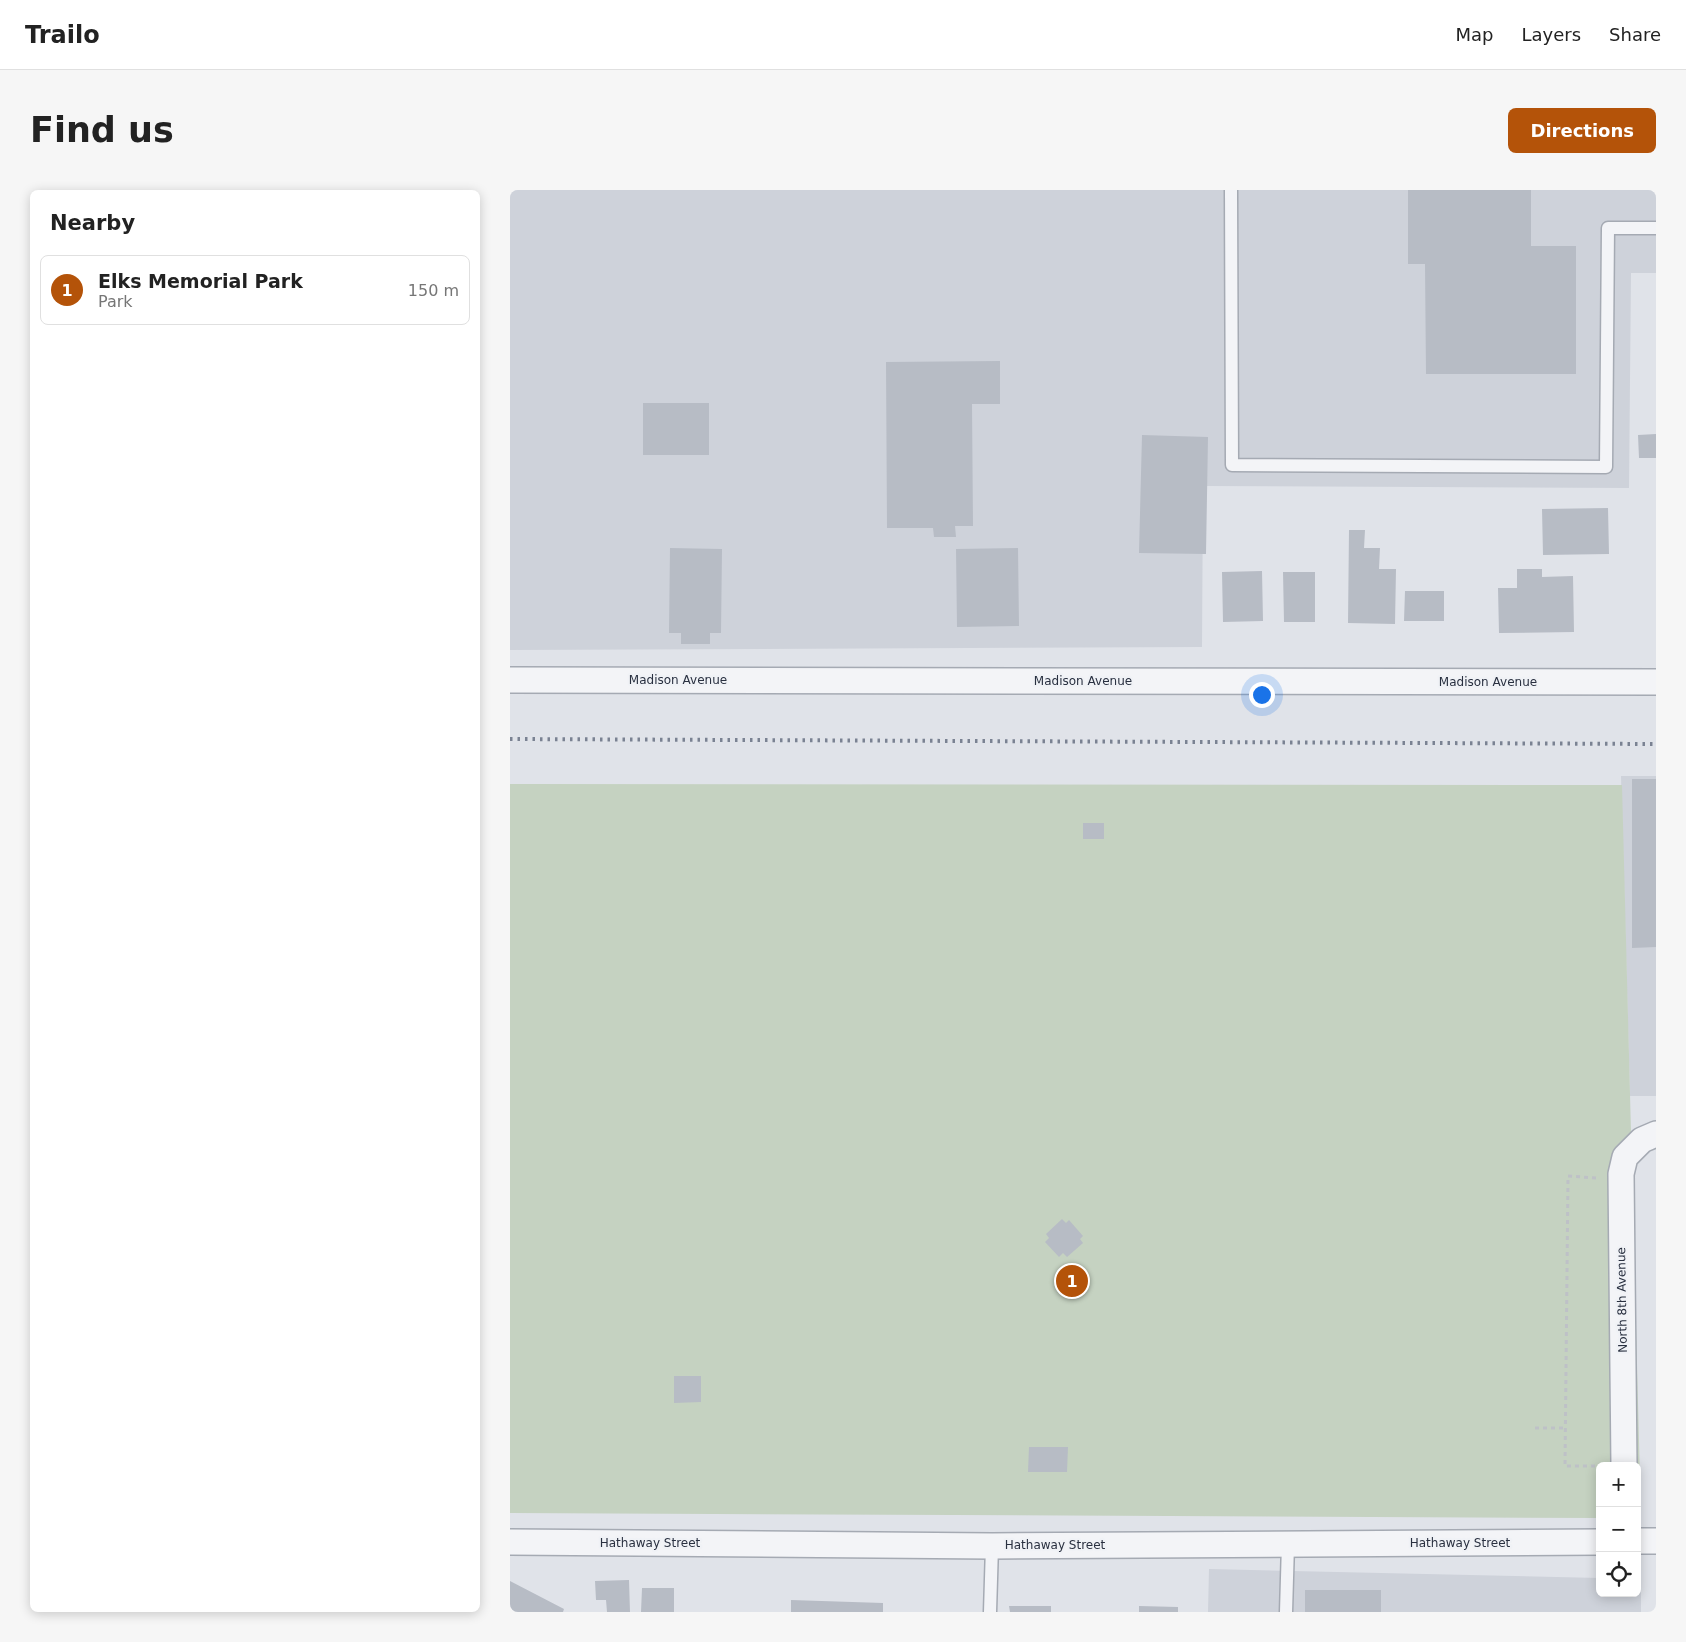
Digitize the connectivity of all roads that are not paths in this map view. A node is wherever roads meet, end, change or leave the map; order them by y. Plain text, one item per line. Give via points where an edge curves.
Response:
1 (1231, 190) edge
2 (1656, 228) edge
3 (510, 680) edge
4 (1656, 682) edge
5 (1649, 1137) edge
6 (1624, 1462) edge
7 (1641, 1541) edge
8 (1656, 1541) edge
9 (510, 1542) edge
10 (1596, 1542) edge
11 (1288, 1544) junction
12 (992, 1546) junction
13 (990, 1612) edge
14 (1286, 1612) edge

1 - 2 lane via 1232,465 1606,467 1608,228
3 - 4 street, Madison Avenue
5 - 6 street, North 8th Avenue via 1625,1157 1621,1179
7 - 8 street
9 - 12 street, Hathaway Street
10 - 11 street, Hathaway Street
11 - 12 street, Hathaway Street
11 - 14 lane
12 - 13 lane

